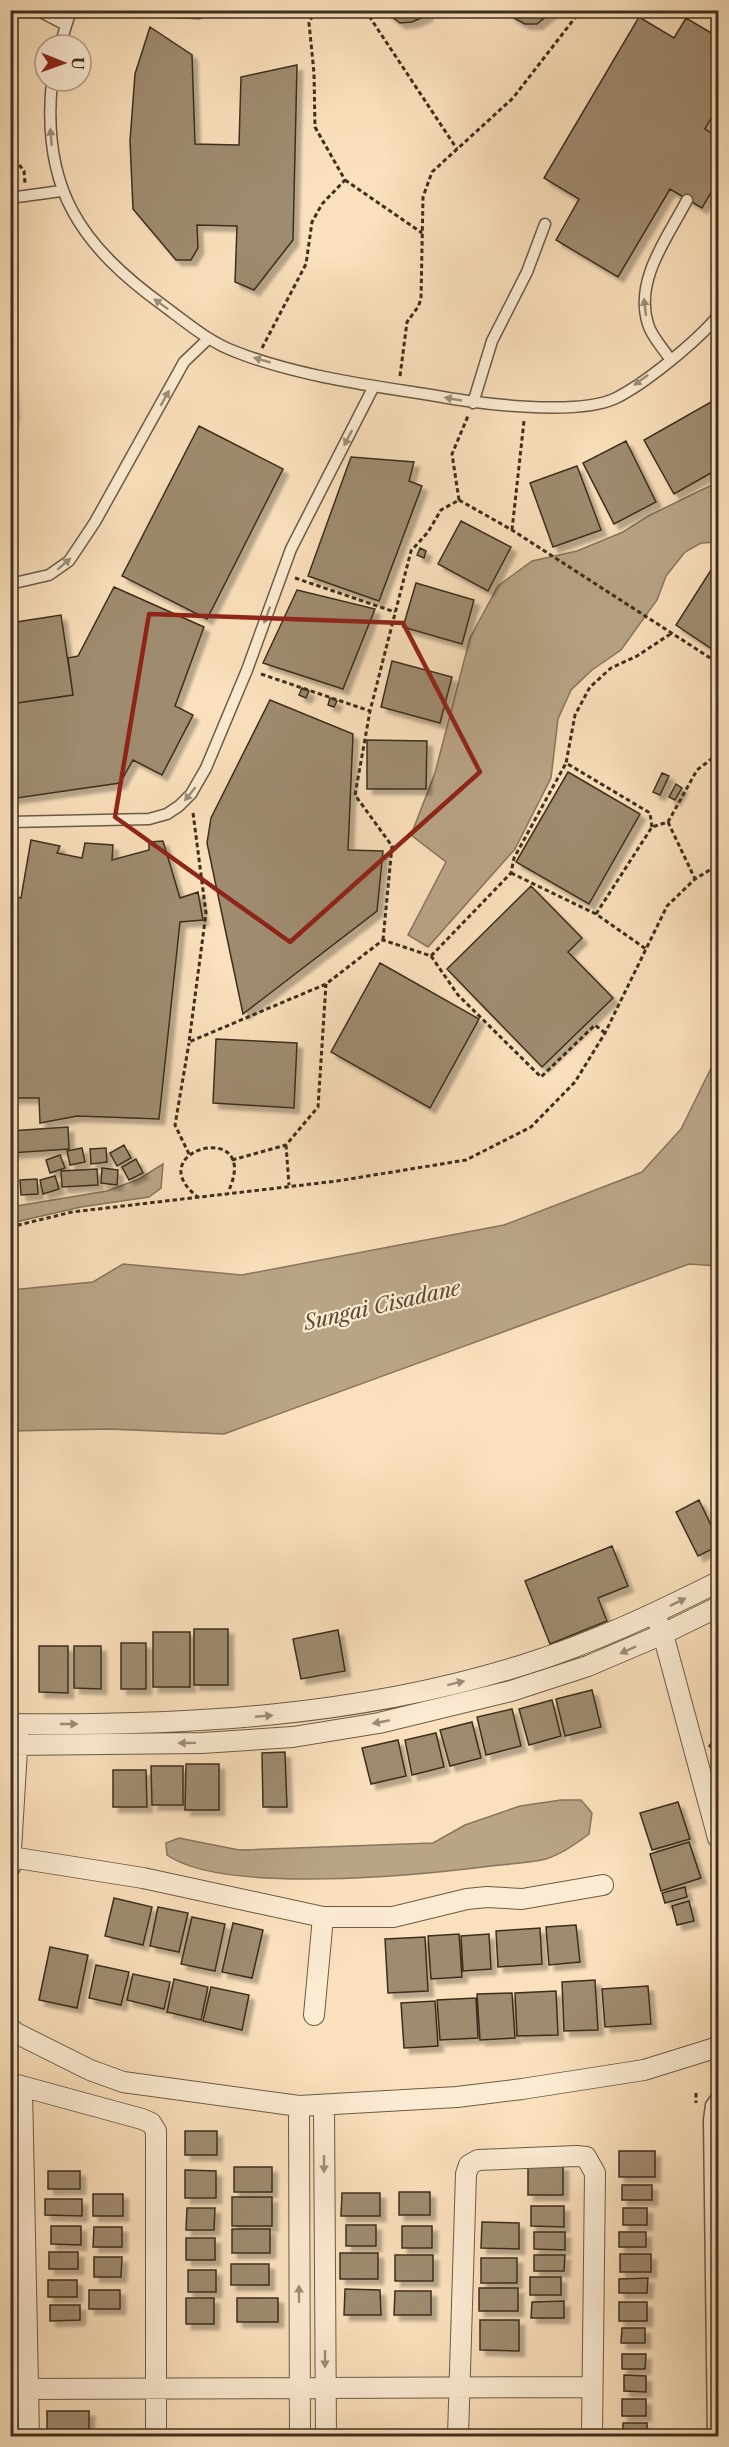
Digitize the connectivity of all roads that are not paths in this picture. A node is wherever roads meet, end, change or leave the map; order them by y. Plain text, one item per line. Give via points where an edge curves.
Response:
1 (37, 10) edge
2 (71, 10) edge
3 (138, 10) edge
4 (199, 13) dead end
5 (66, 25) junction
6 (64, 33) edge
7 (52, 93) edge
8 (61, 191) junction
9 (10, 198) edge
10 (687, 200) dead end
11 (545, 224) dead end
12 (718, 316) edge
13 (208, 339) junction
14 (670, 358) junction
15 (374, 386) junction
16 (473, 403) junction
17 (10, 584) edge
18 (10, 822) edge
19 (718, 1582) edge
20 (718, 1607) edge
21 (654, 1614) junction
22 (663, 1634) junction
23 (415, 1693) junction
24 (418, 1714) junction
25 (151, 1723) junction
26 (14, 1724) edge
27 (152, 1744) junction
28 (14, 1745) edge
29 (718, 1838) edge
30 (11, 1857) edge
31 (10, 1867) edge
32 (603, 1886) dead end
33 (323, 1917) junction
34 (314, 2014) dead end
35 (10, 2028) edge
36 (718, 2047) edge
37 (16, 2086) edge
38 (718, 2096) edge
39 (324, 2105) junction
40 (299, 2106) junction
41 (458, 2387) junction
42 (591, 2387) junction
43 (155, 2388) junction
44 (326, 2388) junction
45 (20, 2389) edge
46 (299, 2389) junction
47 (29, 2436) edge
48 (156, 2436) edge
49 (300, 2436) edge
50 (326, 2436) edge
51 (458, 2436) edge
52 (592, 2436) edge
53 (713, 2436) edge

1 - 5 lane
2 - 5 lane
3 - 4 lane
5 - 6 lane
8 -> 7 lane via 51,139
8 - 9 lane
13 -> 8 lane via 107,261
14 -> 10 lane via 648,326 644,296 653,266
11 - 16 lane via 527,272 492,341
12 - 14 lane
15 -> 13 lane via 256,359
17 -> 13 lane via 49,575 69,561 184,362
14 -> 16 lane via 616,398 566,406
16 -> 15 lane
15 -> 18 lane via 291,549 247,670 206,768 190,794 167,814 149,819
21 -> 19 street
20 - 22 street
21 - 22 street
23 -> 21 street via 527,1664
22 -> 24 street via 536,1684
22 - 29 street
23 - 24 street
25 -> 23 street via 290,1713
24 -> 27 street via 293,1737
26 -> 25 street
25 - 27 street
26 - 28 street
27 - 28 street
28 - 30 street
30 - 31 street
30 - 33 street via 143,1878
32 - 33 street via 522,1899 467,1899 393,1917
33 - 34 street
35 - 40 street via 90,2070 123,2082
36 - 39 street via 645,2070 522,2089
37 - 43 street via 142,2119 156,2131
37 - 45 street
38 - 53 lane via 711,2105 709,2120
39 - 40 street
39 -> 44 street
46 -> 40 street
41 - 42 street
41 - 42 street via 469,2164 478,2160 577,2156 586,2157 595,2173
41 - 44 street
41 - 51 street
42 - 52 street
43 - 45 street
43 - 46 street
43 - 48 street
44 - 46 street
44 - 50 street
45 - 47 street
46 - 49 street

